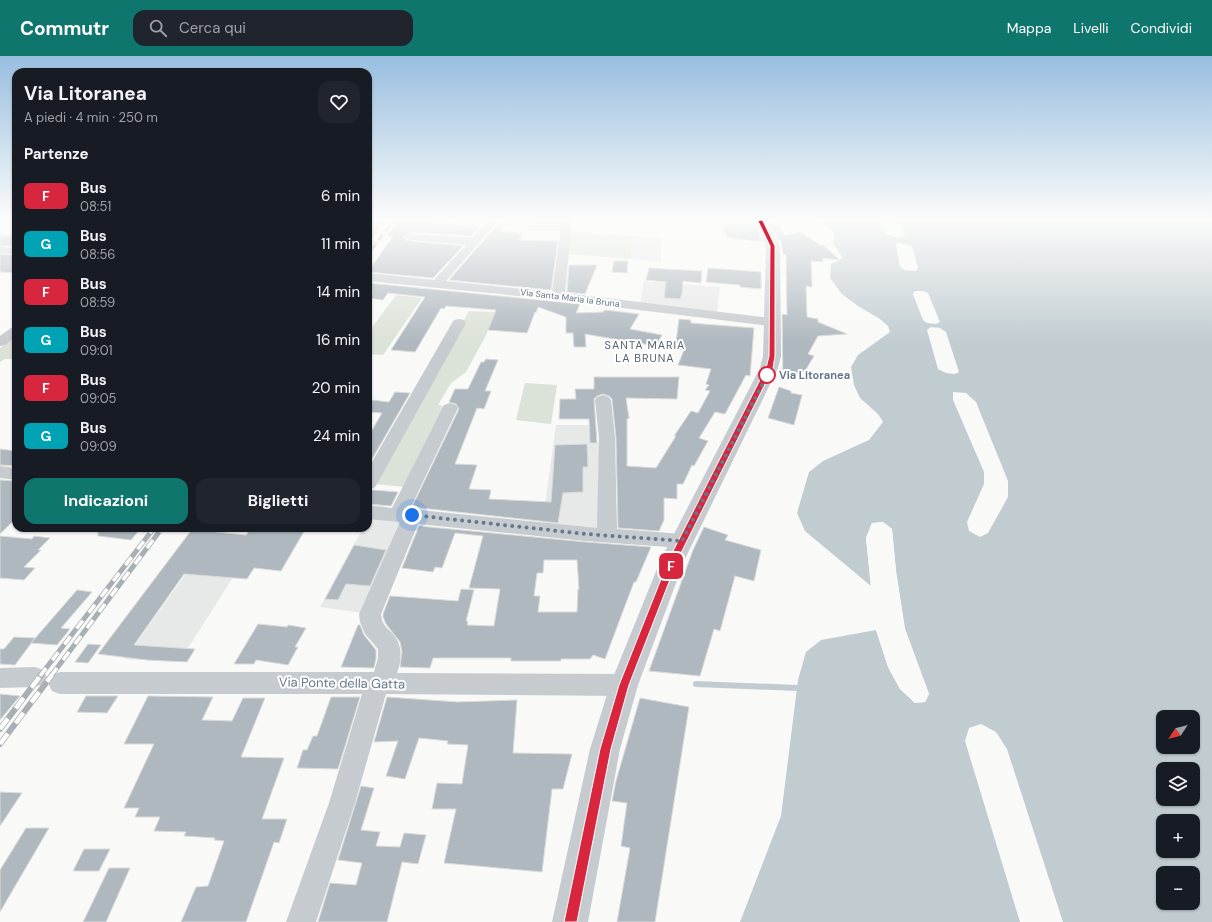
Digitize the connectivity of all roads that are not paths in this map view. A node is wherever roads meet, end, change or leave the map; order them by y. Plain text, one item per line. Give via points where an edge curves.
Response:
1 (457, 261) edge
2 (562, 261) edge
3 (773, 261) edge
4 (372, 277) edge
5 (438, 283) junction
6 (558, 296) junction
7 (771, 322) junction
8 (459, 323) dead end
9 (12, 334) edge
10 (0, 342) edge
11 (603, 400) dead end
12 (450, 408) dead end
13 (0, 472) edge
14 (12, 474) edge
15 (372, 477) edge
16 (372, 512) edge
17 (405, 515) junction
18 (607, 535) junction
19 (682, 541) junction
20 (35, 677) dead end
21 (0, 678) edge
22 (60, 683) dead end
23 (379, 683) junction
24 (624, 685) junction
25 (301, 922) edge
26 (570, 922) edge

1 - 5 street
2 - 6 street
3 - 7 street
4 - 5 street, Via Santa Maria la Bruna
5 - 6 street, Via Santa Maria la Bruna
6 - 7 street, Via Santa Maria la Bruna
7 - 19 street via 772,356 766,377
8 - 15 street
9 - 10 street
11 - 18 street via 607,438
12 - 17 street
13 - 14 street
16 - 17 street
17 - 18 street
17 - 23 street via 370,614 373,629 389,644 390,655
18 - 19 street
19 - 24 street
20 - 21 street
22 - 23 street, Via Ponte della Gatta
23 - 24 street, Via Ponte della Gatta
23 - 25 street via 342,803
24 - 26 street via 605,749

